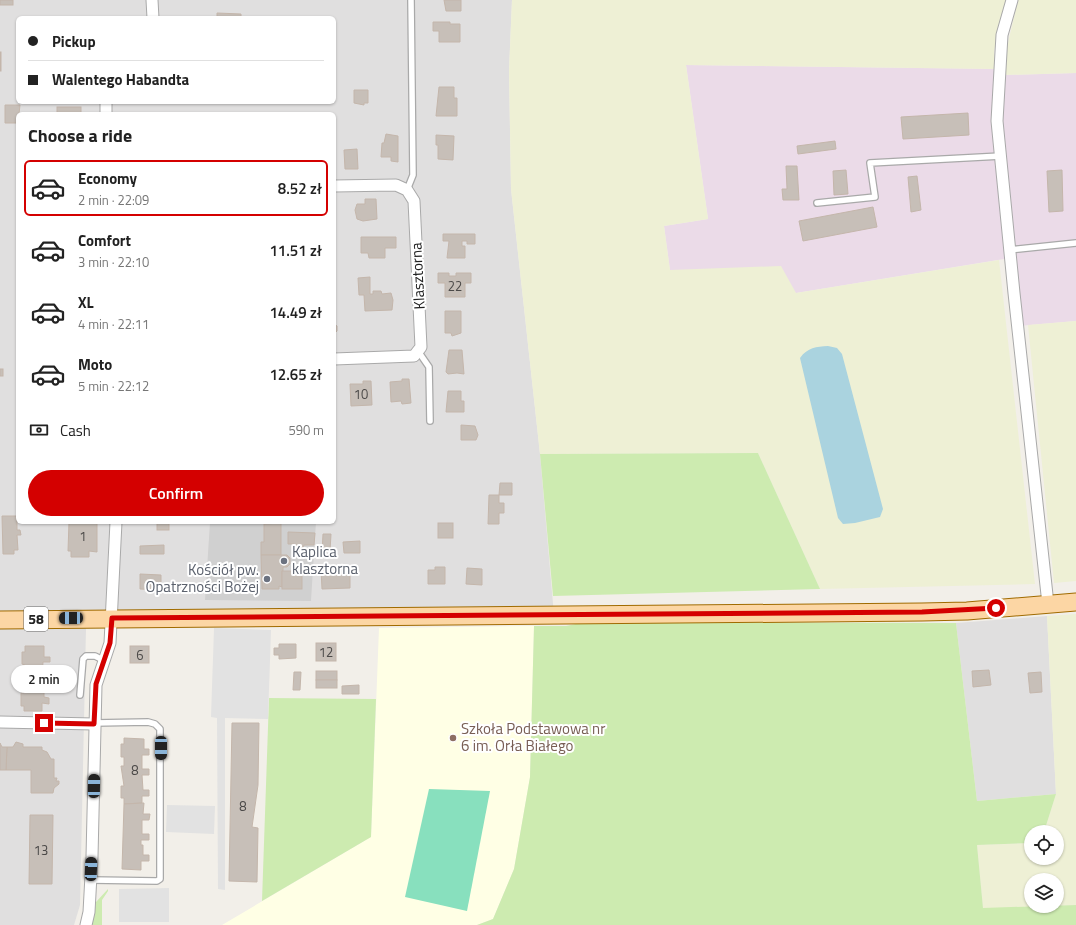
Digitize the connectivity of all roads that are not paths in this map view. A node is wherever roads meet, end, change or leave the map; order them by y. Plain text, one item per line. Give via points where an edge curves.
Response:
1 (152, 0) edge
2 (410, 0) edge
3 (1012, 0) edge
4 (153, 16) edge
5 (1001, 156) junction
6 (336, 186) edge
7 (407, 190) junction
8 (817, 202) dead end
9 (1076, 243) edge
10 (1010, 250) junction
11 (418, 351) junction
12 (336, 359) edge
13 (430, 421) dead end
14 (116, 524) edge
15 (1076, 602) edge
16 (1048, 604) junction
17 (112, 618) junction
18 (0, 620) edge
19 (103, 660) junction
20 (80, 695) dead end
21 (0, 722) edge
22 (94, 724) junction
23 (90, 880) junction
24 (86, 925) edge

1 - 4 street
2 - 7 lane via 413,175
3 - 5 street via 1002,35 999,69 997,121
5 - 8 lane via 870,163 875,197
5 - 10 street
6 - 7 street via 396,185
7 - 11 street, Klasztorna via 414,201 421,347
9 - 10 lane
10 - 16 street
11 - 12 street via 414,356
11 - 13 lane via 429,367
14 - 17 street
15 - 16 main road, 58
16 - 17 main road, 58 via 922,612
17 - 18 main road, 58
17 - 19 street via 110,643
19 - 20 lane via 95,656 86,656 83,659
19 - 22 street via 96,684
21 - 22 street
22 - 23 street
22 - 23 lane via 148,722 160,729 160,879
23 - 24 street

